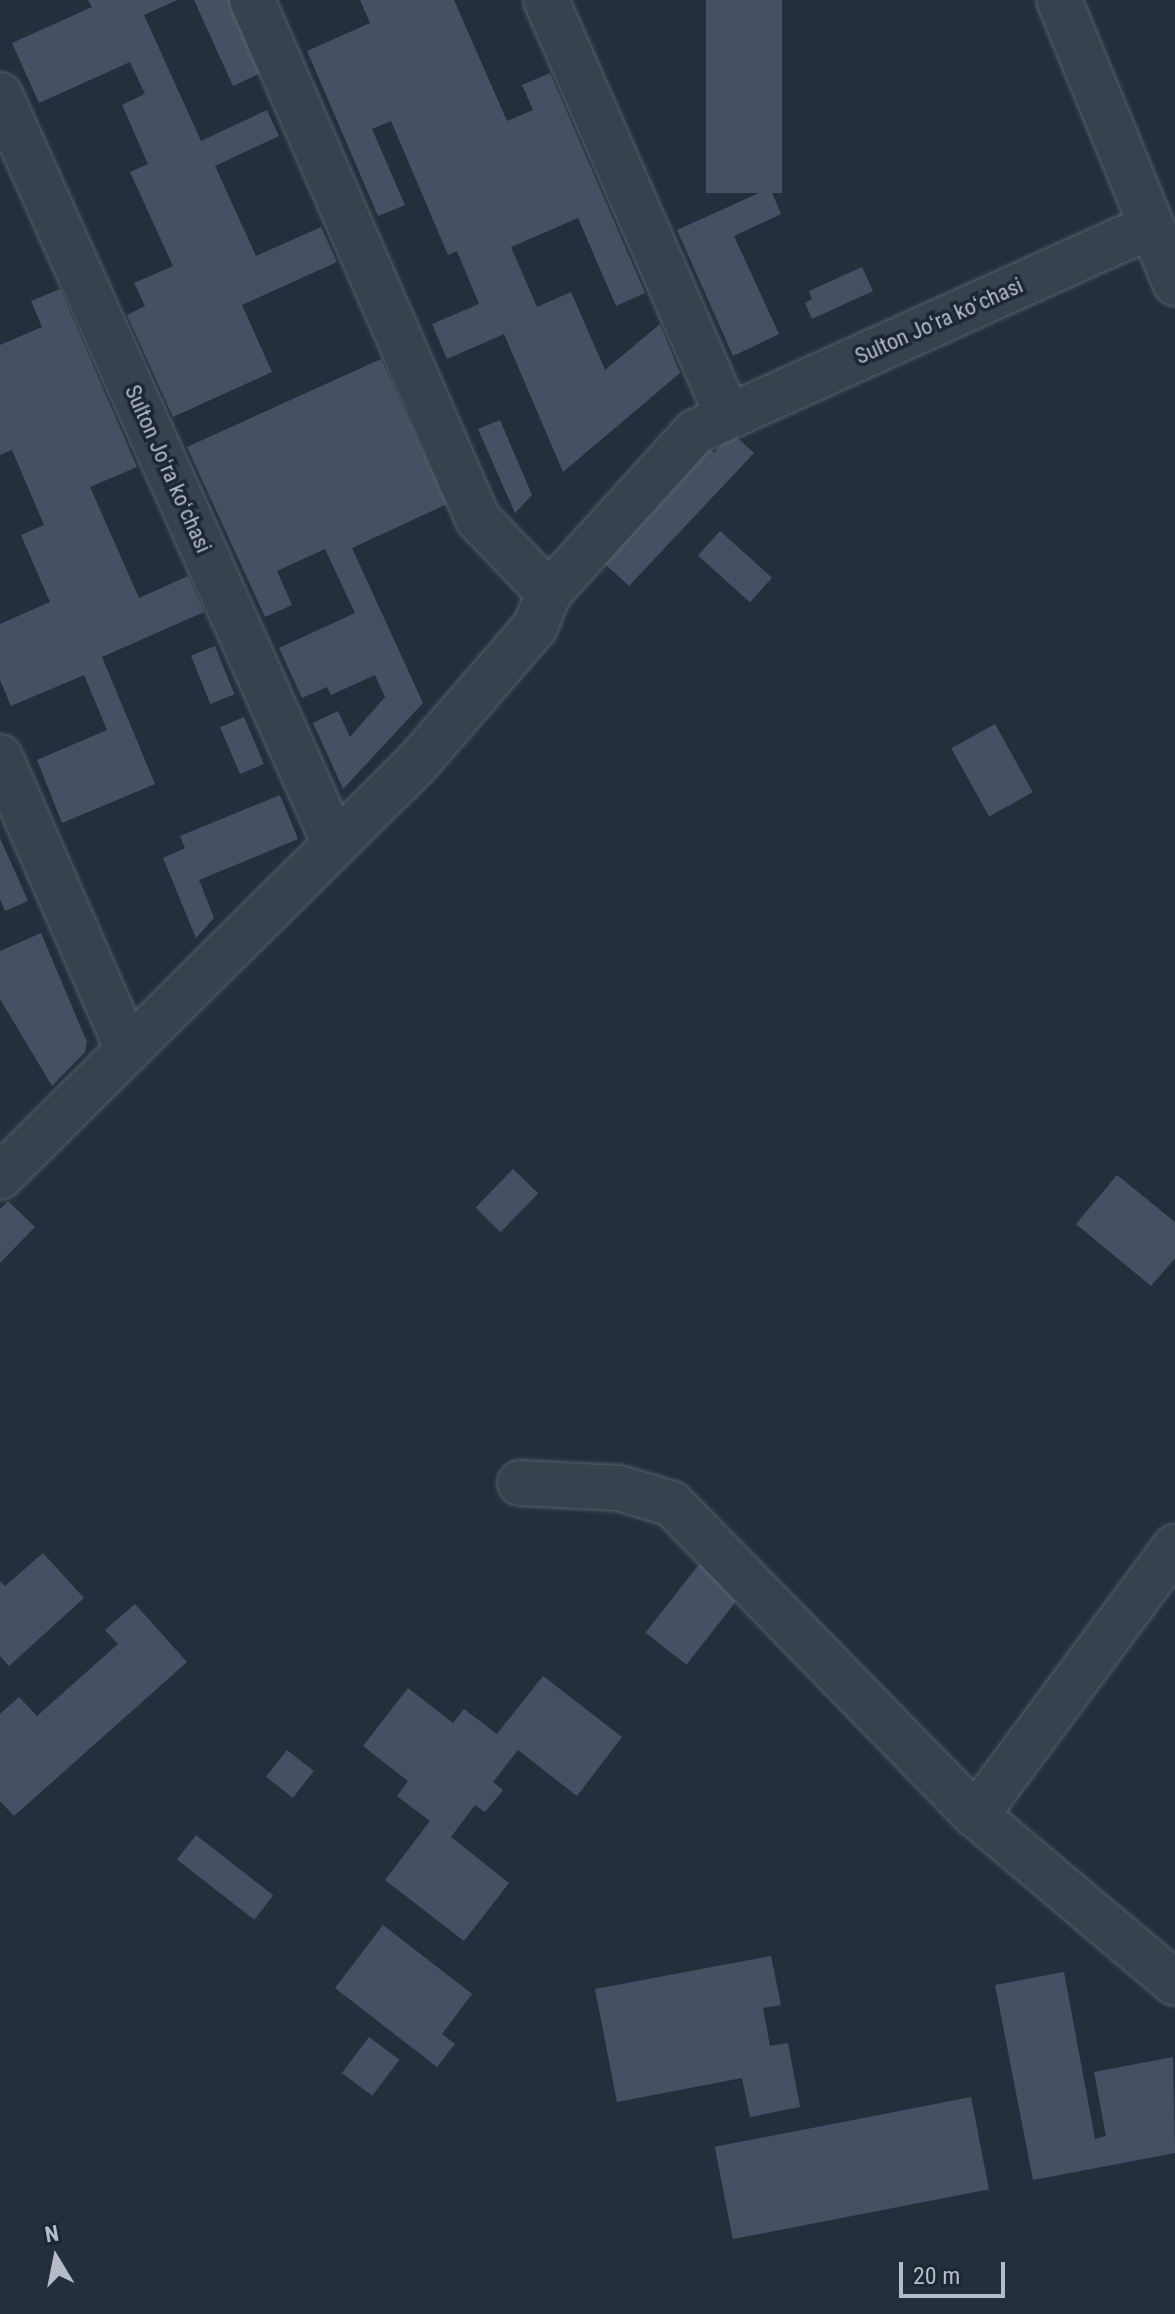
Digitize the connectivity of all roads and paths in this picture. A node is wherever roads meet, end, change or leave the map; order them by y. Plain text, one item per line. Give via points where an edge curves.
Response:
1 (252, 0) edge
2 (546, 0) edge
3 (1059, 0) edge
4 (0, 95) edge
5 (1151, 226) junction
6 (1175, 283) edge
7 (728, 416) junction
8 (549, 593) junction
9 (0, 757) edge
10 (335, 844) junction
11 (128, 1050) junction
12 (0, 1177) edge
13 (520, 1483) dead end
14 (1175, 1547) edge
15 (976, 1815) junction
16 (1175, 1983) edge

1 - 8 street via 478,519
2 - 7 street
3 - 5 street
4 - 10 street, Sulton Joʻra koʻchasi
5 - 6 street
5 - 7 street, Sulton Joʻra koʻchasi
7 - 8 street, Sulton Joʻra koʻchasi via 695,432
8 - 10 street, Sulton Joʻra koʻchasi via 535,627 418,762
9 - 11 street
10 - 11 street, Sulton Joʻra koʻchasi
11 - 12 street, Sulton Joʻra koʻchasi
13 - 15 street via 619,1488 672,1504
14 - 15 street
15 - 16 street

